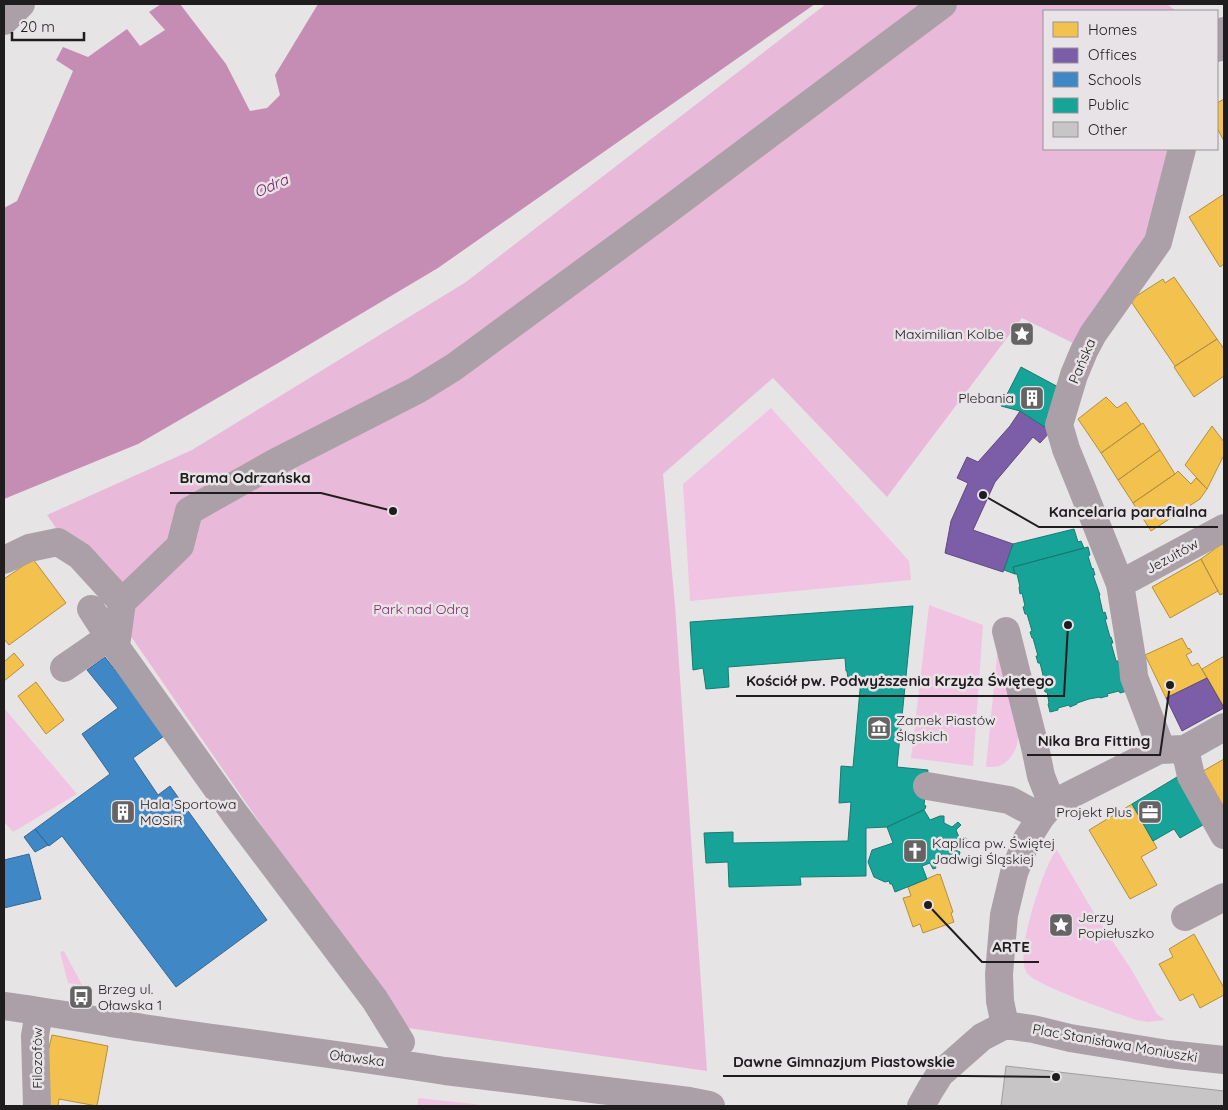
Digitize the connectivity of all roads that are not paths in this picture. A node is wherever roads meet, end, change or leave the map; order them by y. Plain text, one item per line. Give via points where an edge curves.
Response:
1 (21, 4) edge
2 (944, 4) edge
3 (4, 21) edge
4 (1224, 31) edge
5 (1218, 46) edge
6 (1182, 150) edge
7 (1224, 528) edge
8 (4, 560) edge
9 (1120, 584) junction
10 (122, 602) junction
11 (91, 608) dead end
12 (1006, 631) dead end
13 (113, 641) junction
14 (64, 668) dead end
15 (1224, 727) edge
16 (1158, 750) junction
17 (1185, 750) junction
18 (927, 786) dead end
19 (1046, 811) junction
20 (1223, 830) edge
21 (1224, 897) edge
22 (1185, 917) dead end
23 (4, 1006) edge
24 (39, 1010) junction
25 (1005, 1025) junction
26 (401, 1042) dead end
27 (1222, 1053) edge
28 (37, 1106) edge
29 (711, 1106) edge
30 (921, 1106) edge

1 - 3 street
2 - 10 street via 454,368 190,511 180,546
4 - 5 street
6 - 9 street, Pańska via 1158,242 1093,334 1074,375 1059,425
7 - 9 street, Jezuitów
8 - 10 street via 29,548 58,542 80,556
9 - 16 street, Pańska via 1134,677 1158,740
10 - 13 street
11 - 13 street
12 - 19 street via 1035,747
13 - 14 street
13 - 26 street via 235,814 375,1000
15 - 17 street
16 - 17 street
16 - 19 street
17 - 20 street via 1191,776
18 - 19 street via 1009,800
19 - 25 street via 1027,839 1004,914 999,974
21 - 22 street
23 - 24 street, Oławska
24 - 28 street, Filozofów via 35,1036
24 - 29 street, Oławska via 142,1028
25 - 27 street, Plac Stanisława Moniuszki via 1168,1054
25 - 30 street via 982,1037 940,1074

